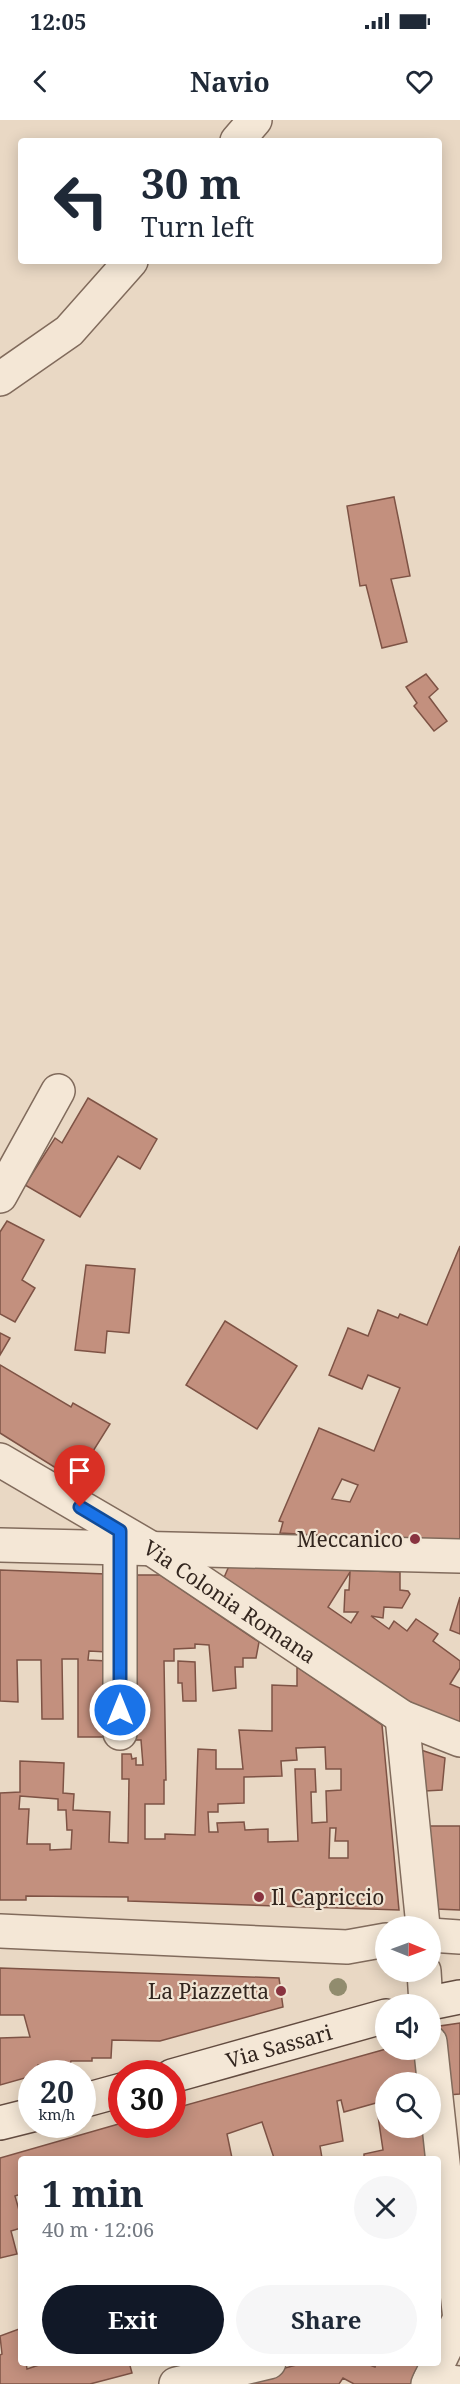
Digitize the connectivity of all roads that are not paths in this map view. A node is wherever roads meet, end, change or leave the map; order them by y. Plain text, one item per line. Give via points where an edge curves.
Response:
1 (255, 120) edge
2 (240, 138) edge
3 (127, 264) edge
4 (0, 379) edge
5 (58, 1091) dead end
6 (0, 1196) edge
7 (0, 1460) edge
8 (130, 1542) junction
9 (0, 1545) edge
10 (460, 1556) edge
11 (402, 1718) junction
12 (120, 1733) dead end
13 (460, 1740) edge
14 (422, 1916) edge
15 (0, 1931) edge
16 (441, 1936) edge
17 (460, 1937) edge
18 (375, 1942) edge
19 (460, 1997) edge
20 (441, 2001) edge
21 (375, 2019) edge
22 (432, 2060) edge
23 (186, 2072) edge
24 (18, 2118) edge
25 (0, 2123) edge
26 (460, 2318) edge
27 (441, 2322) edge
28 (252, 2366) edge
29 (439, 2382) edge
30 (176, 2384) edge

1 - 2 street
3 - 4 street via 69,331
5 - 6 street
7 - 8 street, Via Colonia Romana
8 - 9 street
8 - 10 street
8 - 11 street, Via Colonia Romana
8 - 12 street
11 - 13 street, Via Colonia Romana
11 - 14 street
15 - 18 street via 347,1947
16 - 17 street
19 - 20 street
21 - 23 street, Via Sassari
22 - 26 street
24 - 25 street
26 - 27 street
26 - 29 street
28 - 30 street

